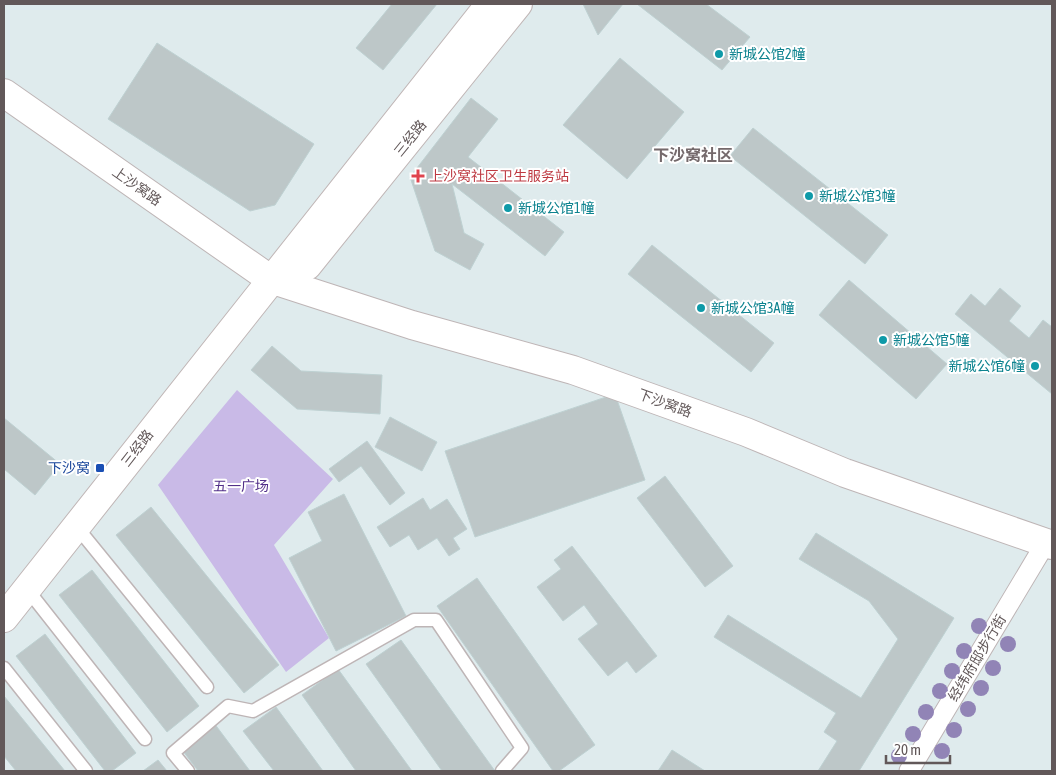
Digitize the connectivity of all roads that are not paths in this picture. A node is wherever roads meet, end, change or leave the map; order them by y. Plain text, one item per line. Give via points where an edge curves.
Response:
1 (490, 4) edge
2 (518, 4) edge
3 (4, 93) edge
4 (270, 278) junction
5 (76, 526) junction
6 (1048, 545) edge
7 (26, 589) junction
8 (4, 618) edge
9 (4, 668) edge
10 (207, 687) dead end
11 (145, 739) dead end
12 (86, 771) edge
13 (188, 771) edge
14 (502, 771) edge
15 (909, 771) edge

1 - 4 main road, 三经路
2 - 4 main road, 三经路 via 307,266
3 - 4 main road, 上沙窝路
4 - 5 main road, 三经路
4 - 6 main road, 下沙窝路 via 412,325 573,370
5 - 7 main road, 三经路
5 - 10 lane
6 - 15 street, 经纬府邸步行街
7 - 8 main road, 三经路
7 - 11 lane
9 - 12 lane
13 - 14 lane via 174,753 228,706 253,711 414,620 436,620 522,748

